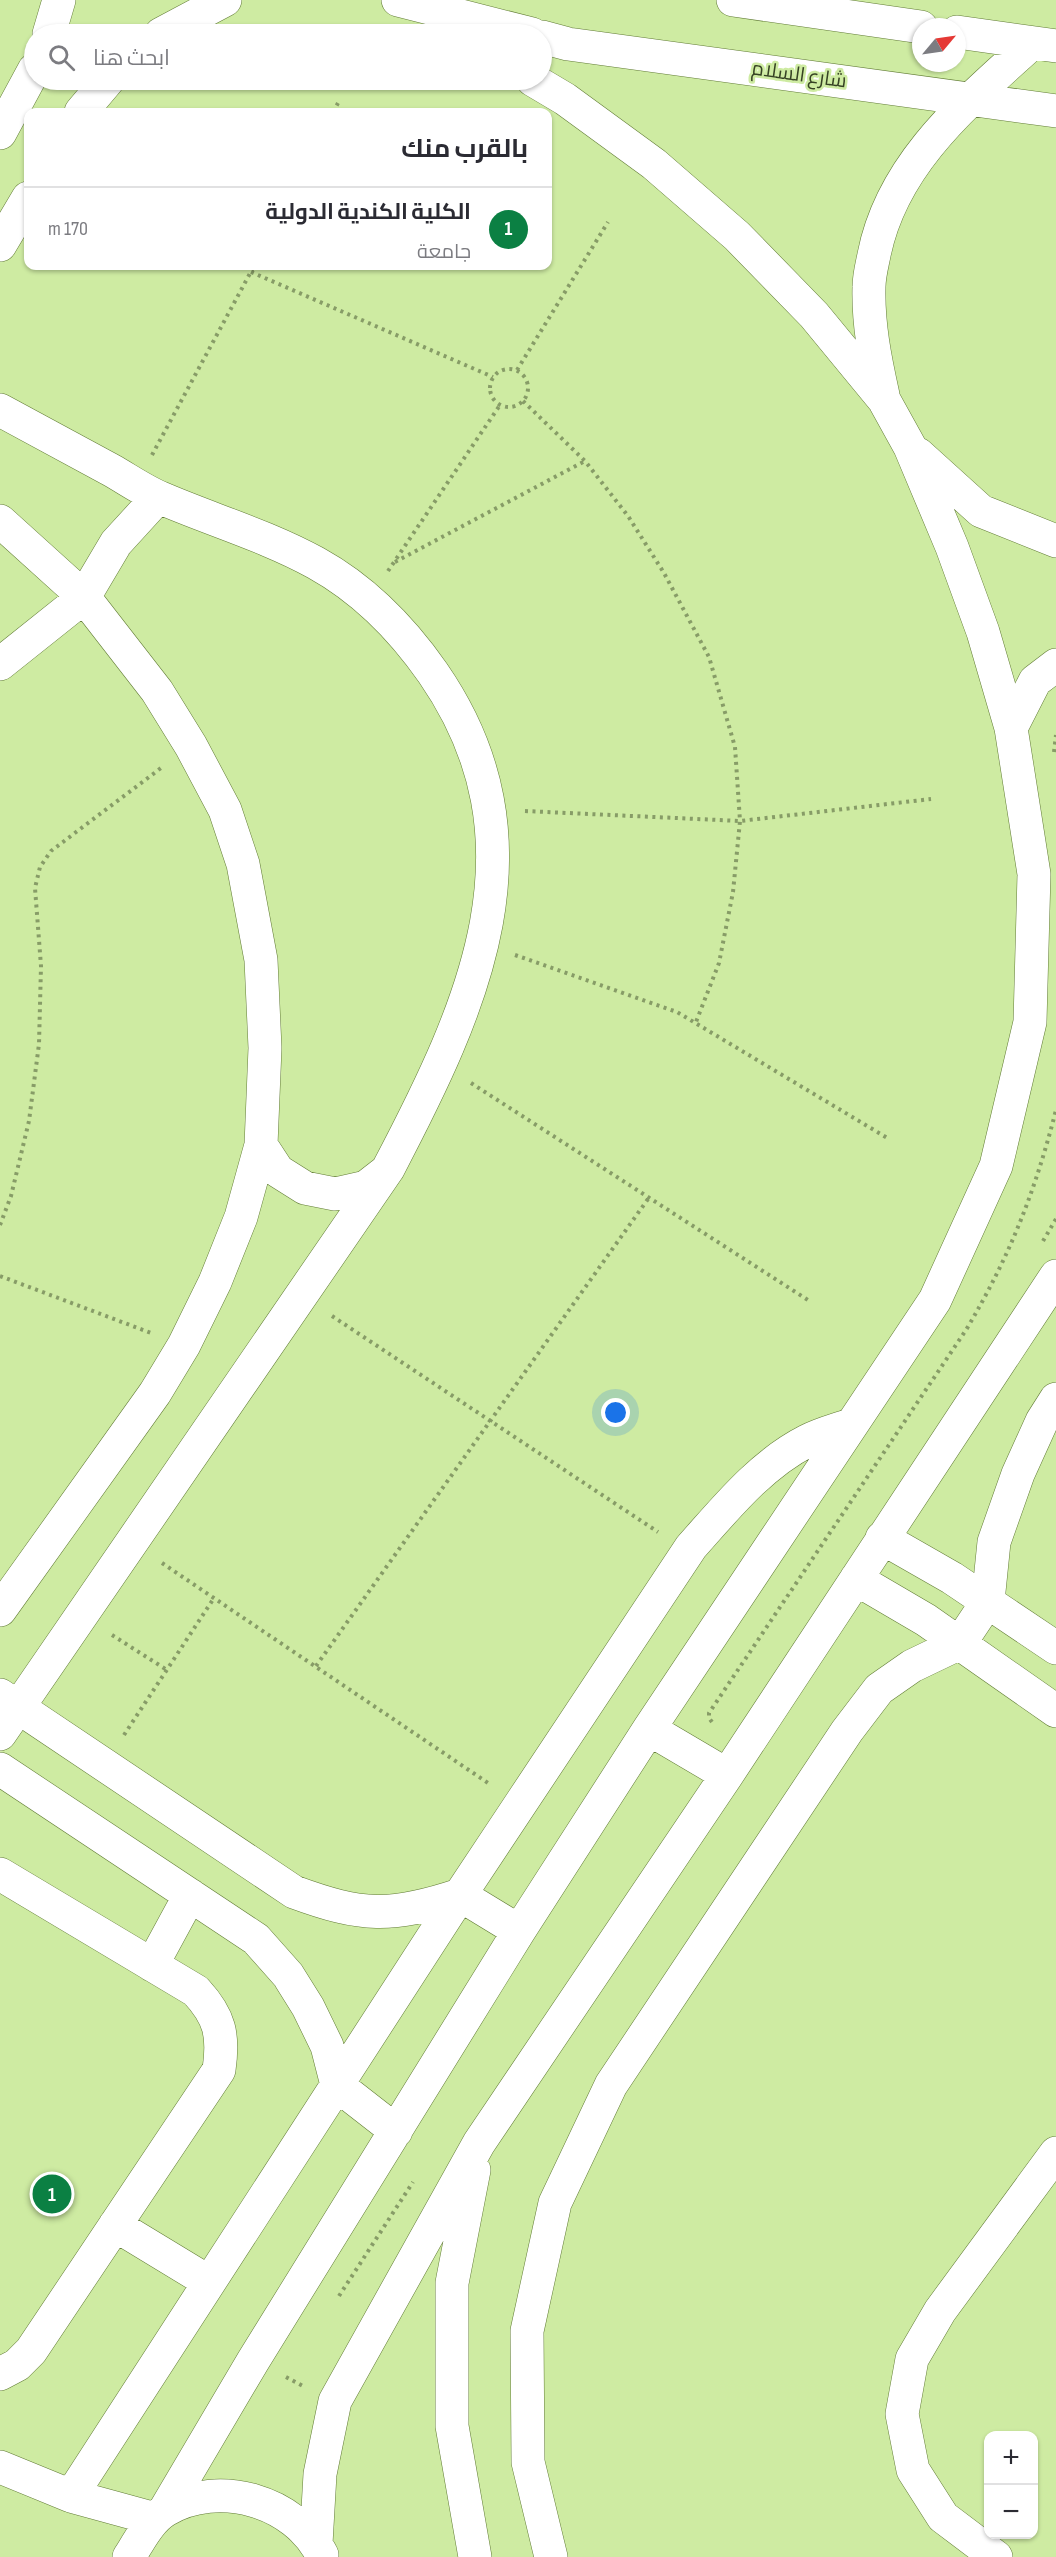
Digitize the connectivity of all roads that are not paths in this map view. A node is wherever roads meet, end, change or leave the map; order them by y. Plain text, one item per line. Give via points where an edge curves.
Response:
1 (59, 0) edge
2 (225, 0) edge
3 (386, 0) edge
4 (398, 0) edge
5 (733, 0) edge
6 (52, 24) edge
7 (180, 24) edge
8 (435, 24) edge
9 (493, 24) edge
10 (912, 26) edge
11 (966, 33) edge
12 (552, 40) edge
13 (1044, 45) edge
14 (24, 89) edge
15 (100, 90) edge
16 (550, 90) edge
17 (972, 98) junction
18 (84, 108) edge
19 (1056, 111) edge
20 (0, 133) edge
21 (24, 205) edge
22 (0, 245) edge
23 (884, 400) junction
24 (0, 410) edge
25 (910, 447) junction
26 (147, 490) junction
27 (0, 521) edge
28 (1056, 541) edge
29 (84, 597) junction
30 (0, 664) edge
31 (1056, 665) edge
32 (1011, 728) junction
33 (261, 1144) junction
34 (388, 1169) junction
35 (1056, 1276) edge
36 (1056, 1399) edge
37 (850, 1425) junction
38 (882, 1538) junction
39 (856, 1579) junction
40 (988, 1601) junction
41 (0, 1610) edge
42 (960, 1643) junction
43 (1056, 1648) edge
44 (9, 1701) edge
45 (1056, 1711) edge
46 (649, 1729) junction
47 (0, 1734) edge
48 (0, 1769) edge
49 (727, 1775) junction
50 (0, 1874) edge
51 (460, 1895) junction
52 (190, 1896) junction
53 (519, 1932) junction
54 (152, 1965) junction
55 (337, 2085) junction
56 (396, 2131) junction
57 (479, 2143) junction
58 (1054, 2159) edge
59 (115, 2225) junction
60 (209, 2282) junction
61 (0, 2374) edge
62 (0, 2468) edge
63 (71, 2496) junction
64 (160, 2514) junction
65 (319, 2550) edge
66 (129, 2557) edge
67 (475, 2557) edge
68 (551, 2557) edge
69 (996, 2557) edge

1 - 6 street
2 - 7 street
3 - 8 street
4 - 9 street
5 - 10 street
11 - 13 street
12 - 17 street, شارع السلام
13 - 17 street
14 - 20 street
15 - 18 street
16 - 23 street via 654,164 737,236 814,315
17 - 19 street, شارع السلام
17 - 23 street via 934,137 901,181 879,231 868,285 871,339
21 - 22 street
23 - 25 street
24 - 26 street
25 - 28 street via 981,511
25 - 32 street via 983,632
26 - 29 street
26 - 34 street via 317,563 369,600 414,646 450,698 478,756 491,810 494,877 483,944 460,1018 426,1098
27 - 29 street
29 - 30 street
29 - 33 street via 157,691 191,746 225,810 243,864 261,960 265,1048
31 - 32 street via 1035,681
32 - 37 street via 1034,874 1030,1022 996,1166 935,1300
33 - 34 street via 278,1170 305,1188 336,1194 366,1187
33 - 41 street via 241,1217 184,1345 155,1393
34 - 44 street via 81,1616
35 - 38 street
36 - 40 street via 1023,1464 994,1542
37 - 46 street
37 - 51 street via 807,1441 768,1467 691,1547
38 - 39 street
38 - 40 street
39 - 42 street
39 - 49 street
40 - 42 street
40 - 43 street
42 - 45 street
42 - 68 street via 912,1666 879,1689 847,1731 611,2085 555,2203 527,2331 528,2462
44 - 47 street
44 - 51 street via 294,1892 339,1908 380,1912 421,1908
46 - 49 street
46 - 53 street
48 - 52 street
49 - 57 street
50 - 54 street
51 - 53 street
51 - 55 street
52 - 54 street
52 - 55 street via 256,1939 288,1975 327,2046
53 - 56 street
54 - 59 street via 196,1991 211,2008 220,2030 219,2070
55 - 56 street
55 - 60 street
56 - 64 street
57 - 65 street via 335,2401 320,2474
57 - 67 street via 452,2295 452,2426
58 - 69 street via 940,2311 912,2359 902,2415 913,2470 943,2517
59 - 60 street
59 - 61 street via 30,2351 17,2365
60 - 63 street
62 - 63 street
63 - 64 street
64 - 65 street via 205,2497 255,2500 298,2525
64 - 66 street

